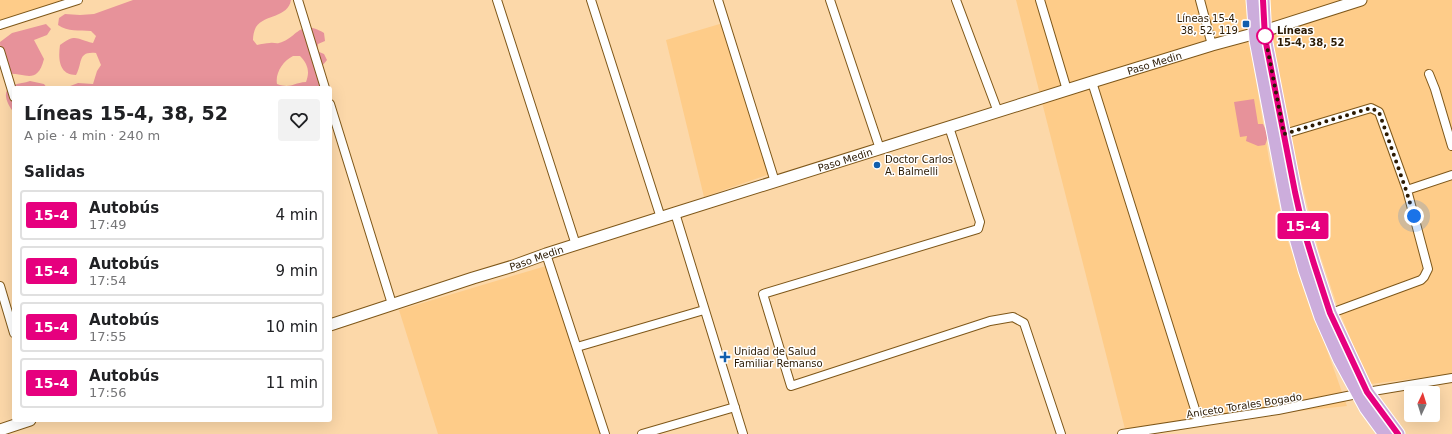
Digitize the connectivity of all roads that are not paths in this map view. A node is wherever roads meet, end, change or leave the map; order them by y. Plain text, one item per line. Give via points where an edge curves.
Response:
1 (78, 0) edge
2 (298, 0) edge
3 (497, 0) edge
4 (590, 0) edge
5 (718, 0) edge
6 (830, 0) edge
7 (956, 0) edge
8 (1040, 0) edge
9 (1200, 0) edge
10 (1253, 0) edge
11 (1263, 0) edge
12 (1361, 0) edge
13 (0, 25) edge
14 (1260, 32) junction
15 (1212, 45) junction
16 (0, 51) edge
17 (1429, 74) dead end
18 (1092, 82) junction
19 (324, 86) edge
20 (12, 90) edge
21 (1067, 90) junction
22 (332, 110) edge
23 (998, 112) junction
24 (949, 127) junction
25 (1279, 136) junction
26 (1452, 146) edge
27 (880, 149) junction
28 (1452, 175) edge
29 (775, 182) junction
30 (1406, 190) junction
31 (675, 213) junction
32 (661, 218) junction
33 (576, 245) junction
34 (546, 254) junction
35 (0, 286) edge
36 (392, 304) junction
37 (704, 310) junction
38 (1325, 315) junction
39 (332, 324) edge
40 (12, 325) edge
41 (577, 348) junction
42 (1452, 378) edge
43 (1363, 394) junction
44 (735, 408) junction
45 (24, 422) edge
46 (1199, 422) junction
47 (0, 430) edge
48 (604, 434) edge
49 (642, 434) edge
50 (743, 434) edge
51 (1061, 434) edge
52 (1122, 434) edge
53 (1385, 434) edge
54 (1398, 434) edge

1 - 13 street
2 - 19 street
3 - 33 street
4 - 32 street
5 - 29 street
6 - 27 street
7 - 23 street
8 - 21 street
9 - 15 street
10 - 14 main road
11 - 14 main road
12 - 14 street, Paso Medin
14 - 15 street, Paso Medin
14 - 25 main road
15 - 18 street, Paso Medin
16 - 20 street
17 - 26 street
18 - 21 street, Paso Medin
18 - 46 street
21 - 23 street, Paso Medin
22 - 36 street
23 - 24 street, Paso Medin
24 - 27 street, Paso Medin
24 - 51 street via 980,226 963,234 763,294 791,386 990,321 1013,317 1024,323
25 - 30 street via 1371,108 1376,110 1379,112
25 - 38 main road via 1300,255
27 - 29 street, Paso Medin
28 - 30 street
29 - 31 street, Paso Medin
30 - 38 street via 1428,269 1426,274 1421,280
31 - 32 street, Paso Medin
31 - 37 street
32 - 33 street, Paso Medin
33 - 34 street, Paso Medin
34 - 36 street, Paso Medin
34 - 41 street
35 - 40 street
36 - 39 street, Paso Medin
37 - 41 street
37 - 44 street
38 - 43 main road via 1340,360
41 - 48 street
42 - 43 street, Aniceto Torales Bogado
43 - 46 street, Aniceto Torales Bogado
43 - 53 main road
43 - 54 main road
44 - 49 street
44 - 50 street
45 - 47 street
46 - 52 street, Aniceto Torales Bogado

